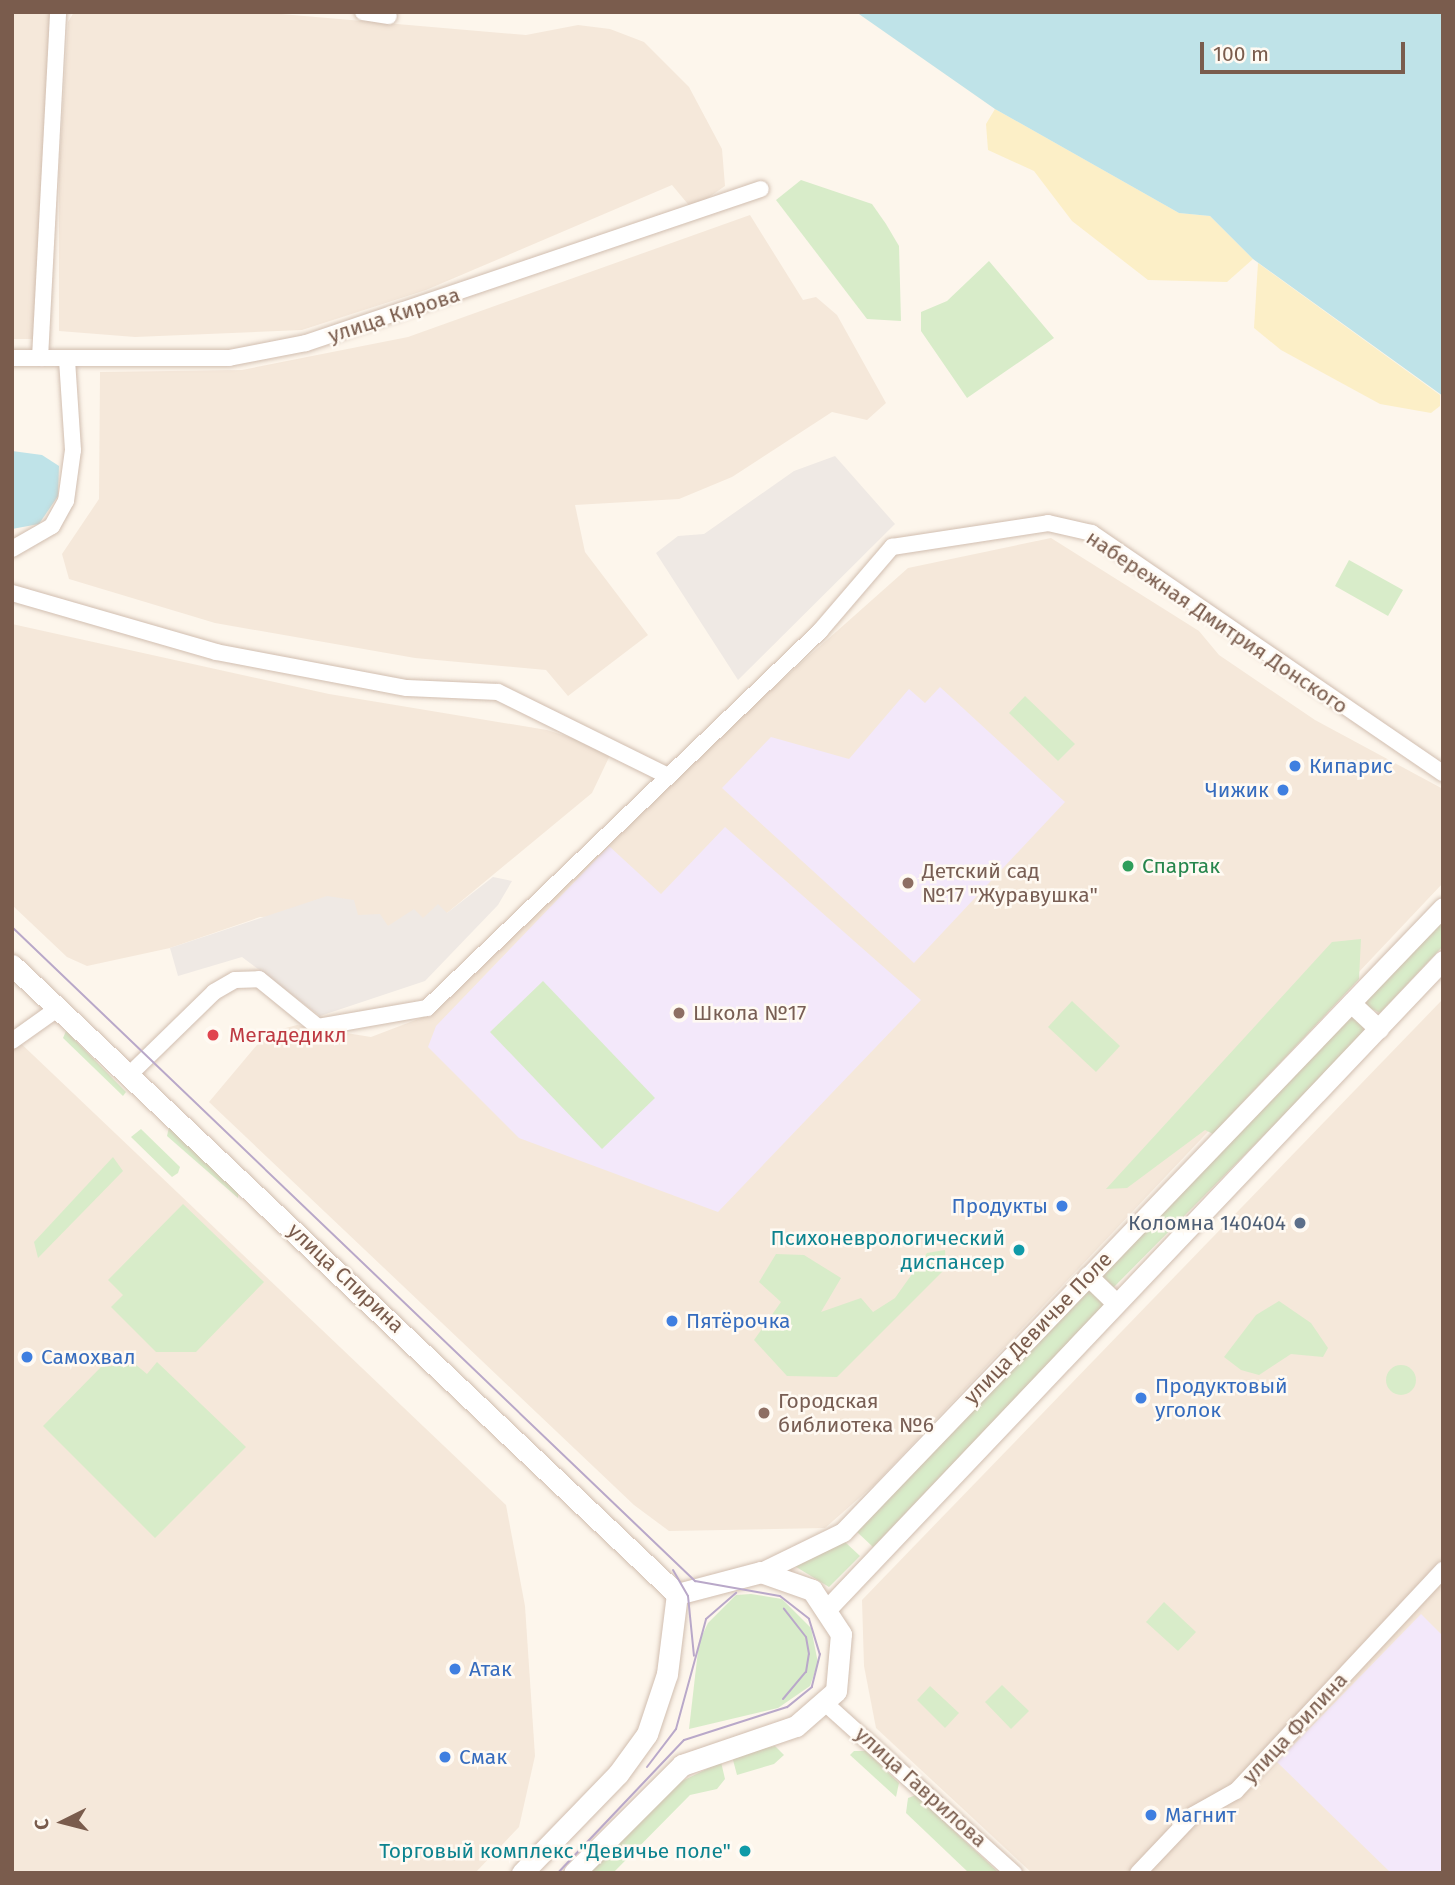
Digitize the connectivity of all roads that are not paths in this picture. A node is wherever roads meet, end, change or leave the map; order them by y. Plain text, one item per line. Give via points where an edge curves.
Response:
1 (58, 12) edge
2 (363, 12) edge
3 (389, 16) dead end
4 (761, 189) dead end
5 (12, 358) edge
6 (40, 358) junction
7 (67, 359) junction
8 (12, 549) edge
9 (12, 593) edge
10 (1443, 773) edge
11 (668, 776) junction
12 (1443, 907) edge
13 (1443, 960) edge
14 (12, 965) edge
15 (1351, 1003) junction
16 (57, 1009) junction
17 (1379, 1029) junction
18 (12, 1041) edge
19 (128, 1076) junction
20 (1088, 1276) junction
21 (1115, 1302) junction
22 (1443, 1570) edge
23 (761, 1572) junction
24 (677, 1594) junction
25 (827, 1609) junction
26 (827, 1704) junction
27 (522, 1873) edge
28 (574, 1873) edge
29 (1014, 1873) edge
30 (1138, 1873) edge

1 - 6 street
2 - 3 street
4 - 7 street, улица Кирова via 306,342 229,358
5 - 6 street, улица Кирова
6 - 7 street, улица Кирова
7 - 8 street via 73,450 66,501 52,526
9 - 11 street via 229,655 407,688 498,692
10 - 11 street, набережная Дмитрия Донского via 1092,533 1048,523 892,547 820,631
11 - 19 street via 427,1007 318,1027 259,979 235,980 214,992
12 - 15 street, улица Девичье Поле
13 - 17 street, улица Девичье Поле
14 - 16 main road, улица Спирина
15 - 17 street
15 - 20 street, улица Девичье Поле
16 - 18 street
16 - 19 main road, улица Спирина
17 - 21 street, улица Девичье Поле
19 - 24 main road, улица Спирина
20 - 21 street
20 - 23 street, улица Девичье Поле via 843,1532
21 - 25 street, улица Девичье Поле
22 - 30 street, улица Филина via 1236,1791 1193,1815
23 - 24 main road, улица Девичье Поле
23 - 25 main road via 812,1590
24 - 27 main road via 667,1674 636,1754
25 - 26 main road via 842,1655
26 - 28 main road via 796,1726 682,1765
26 - 29 street, улица Гаврилова

